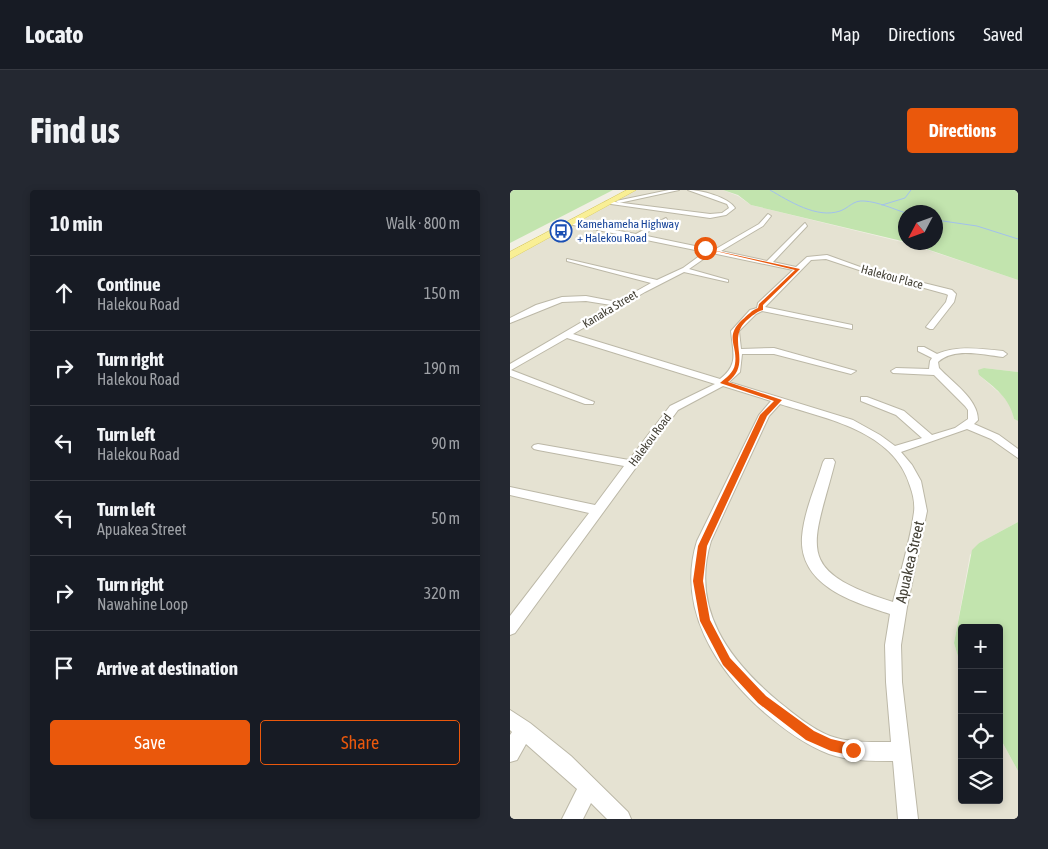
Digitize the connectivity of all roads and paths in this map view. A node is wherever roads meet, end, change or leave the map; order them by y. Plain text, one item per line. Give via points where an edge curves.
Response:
1 (620, 190) edge
2 (632, 190) edge
3 (677, 190) edge
4 (690, 190) edge
5 (604, 202) junction
6 (768, 216) dead end
7 (666, 220) dead end
8 (563, 221) junction
9 (573, 223) junction
10 (805, 225) dead end
11 (638, 235) junction
12 (714, 251) junction
13 (511, 252) edge
14 (569, 260) dead end
15 (769, 262) junction
16 (798, 268) junction
17 (683, 270) junction
18 (726, 281) dead end
19 (656, 282) junction
20 (554, 290) dead end
21 (560, 298) junction
22 (618, 304) junction
23 (761, 309) junction
24 (510, 321) edge
25 (849, 327) dead end
26 (930, 327) dead end
27 (566, 334) junction
28 (921, 349) dead end
29 (737, 352) junction
30 (1003, 354) dead end
31 (937, 357) junction
32 (510, 368) edge
33 (851, 371) dead end
34 (896, 371) dead end
35 (936, 372) junction
36 (510, 373) edge
37 (724, 383) junction
38 (864, 399) dead end
39 (778, 400) junction
40 (589, 402) dead end
41 (968, 426) junction
42 (930, 439) junction
43 (538, 447) dead end
44 (894, 450) junction
45 (1018, 454) edge
46 (830, 462) dead end
47 (632, 464) junction
48 (510, 491) edge
49 (598, 510) junction
50 (898, 610) junction
51 (510, 628) edge
52 (517, 724) edge
53 (902, 752) junction
54 (510, 753) edge
55 (588, 787) junction
56 (572, 819) edge
57 (621, 819) edge
58 (908, 819) edge

1 - 5 main road
2 - 5 main road
3 - 5 street
4 - 5 street via 729,203 732,208 724,214 710,216
5 - 8 main road
5 - 9 main road
6 - 12 street, Kanaka Street via 761,225
7 - 11 street
8 - 9 main road
8 - 13 main road
9 - 11 street
9 - 13 main road
10 - 15 street
11 - 12 street
12 - 15 street
12 - 17 street, Kanaka Street
14 - 19 street
15 - 16 street
16 - 23 street via 761,305
16 - 26 street, Halekou Place via 811,257 824,256 947,291 952,294 950,302
17 - 18 street
17 - 19 street, Kanaka Street
19 - 22 street, Kanaka Street
20 - 21 street
21 - 22 street via 582,297
21 - 24 street
22 - 27 street, Kanaka Street
23 - 25 street
23 - 29 street via 753,312 735,331
27 - 32 street, Kanaka Street
27 - 37 street, Apuakea Street
28 - 31 street
29 - 33 street via 774,352
29 - 37 street via 737,368
30 - 31 street via 953,352
31 - 35 street via 933,364
34 - 35 street
35 - 41 street via 972,407 974,417
36 - 40 street
37 - 39 street, Apuakea Street
37 - 47 street, Halekou Road via 674,408
38 - 42 street via 900,413
39 - 44 street, Apuakea Street via 854,424
39 - 53 street via 764,415 702,546 698,581 705,621 718,648 737,674 762,700 800,729 842,748
41 - 42 street
41 - 45 street via 995,437
42 - 44 street
43 - 47 street
44 - 50 street, Apuakea Street via 913,476 921,502 920,520
46 - 50 street via 809,535 811,557 820,572 836,585 856,596
47 - 49 street, Halekou Road
48 - 49 street
49 - 51 street, Halekou Road
50 - 53 street, Apuakea Street via 893,663
52 - 54 street
52 - 55 street
53 - 58 street, Apuakea Street
55 - 56 street
55 - 57 street

